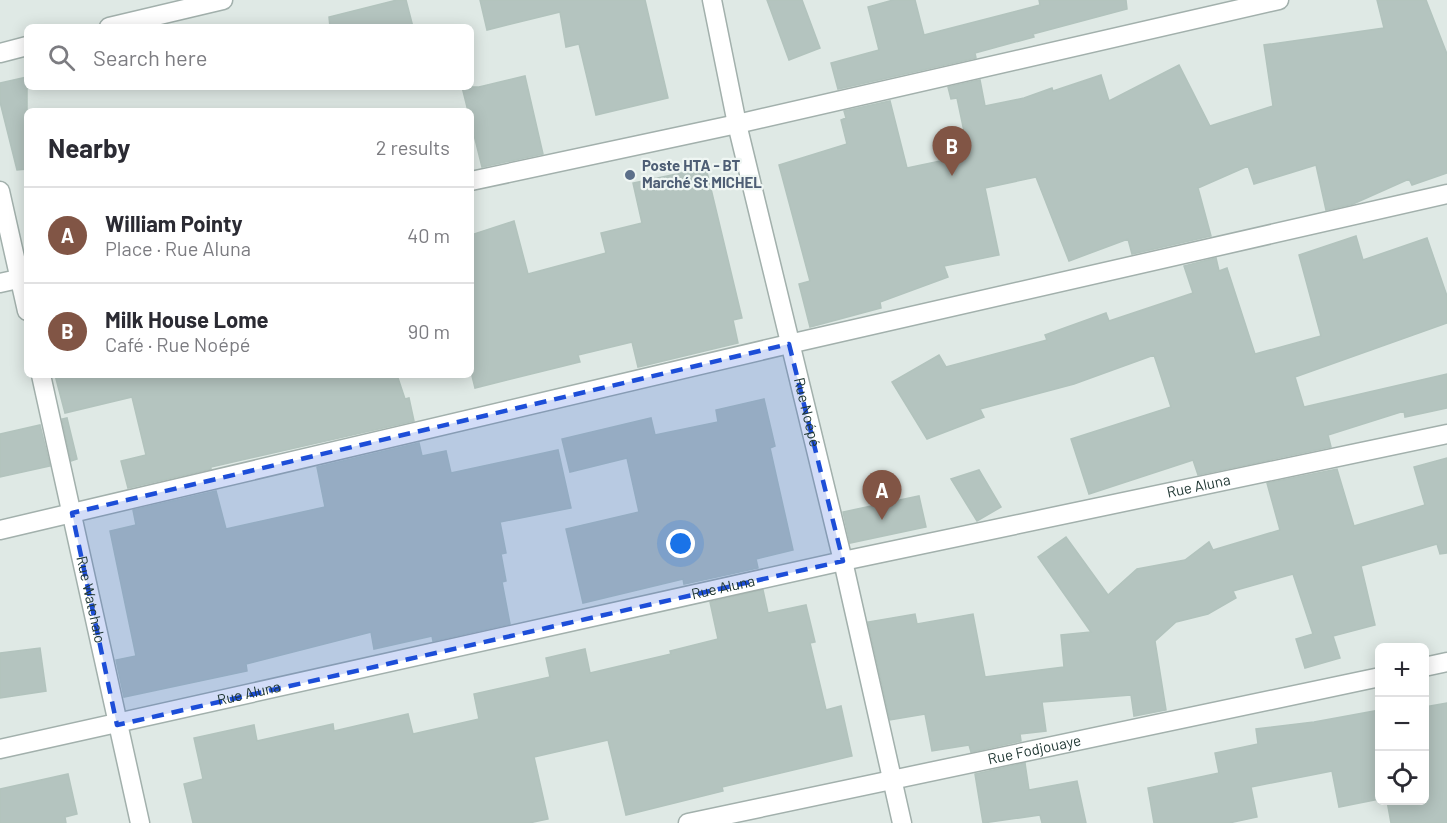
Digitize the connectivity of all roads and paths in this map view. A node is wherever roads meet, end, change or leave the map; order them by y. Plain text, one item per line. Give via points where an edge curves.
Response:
1 (223, 0) edge
2 (712, 0) edge
3 (1280, 0) edge
4 (122, 24) edge
5 (24, 47) edge
6 (0, 53) edge
7 (737, 124) junction
8 (474, 180) edge
9 (0, 191) edge
10 (1447, 194) edge
11 (23, 278) edge
12 (0, 283) edge
13 (789, 344) junction
14 (42, 378) edge
15 (1447, 434) edge
16 (72, 513) junction
17 (0, 530) edge
18 (843, 561) junction
19 (1447, 662) edge
20 (1429, 666) edge
21 (1375, 677) edge
22 (117, 724) junction
23 (0, 749) edge
24 (892, 779) junction
25 (140, 823) edge
26 (688, 823) edge
27 (902, 823) edge

1 - 4 street
2 - 7 street, Rue Noépé
3 - 7 street
5 - 6 street
7 - 8 street
7 - 13 street, Rue Noépé
9 - 11 street
10 - 13 street
11 - 12 street
13 - 16 street
13 - 18 street, Rue Noépé
14 - 16 street, Rue Watchalo
15 - 18 street, Rue Aluna
16 - 17 street
16 - 22 street, Rue Watchalo
18 - 22 street, Rue Aluna
18 - 24 street, Rue Noépé
19 - 20 street
21 - 24 street, Rue Fodjouaye
22 - 23 street, Rue Aluna
22 - 25 street, Rue Watchalo
24 - 26 street, Rue Fodjouaye
24 - 27 street, Rue Noépé

